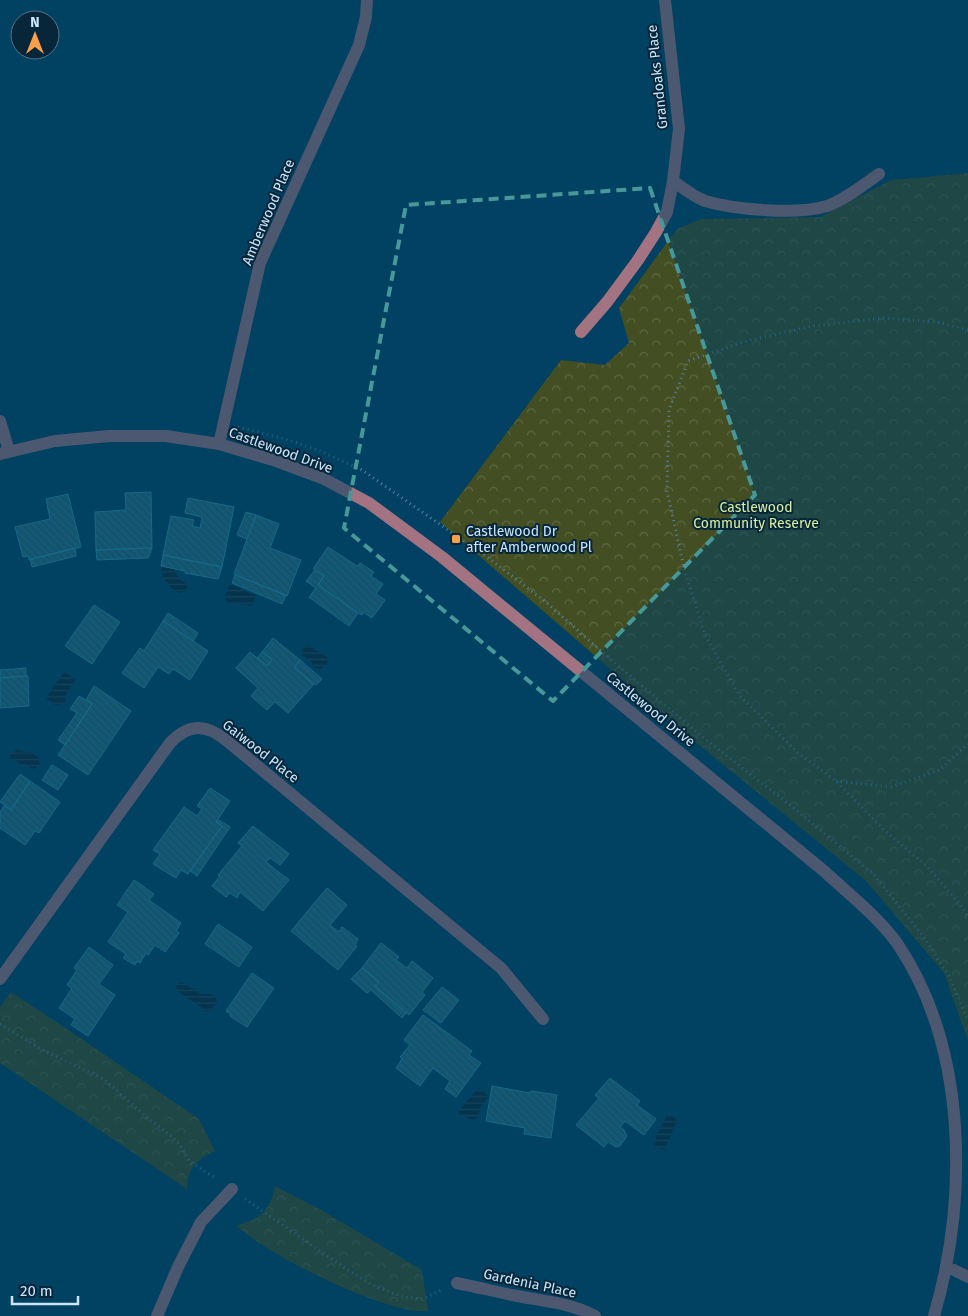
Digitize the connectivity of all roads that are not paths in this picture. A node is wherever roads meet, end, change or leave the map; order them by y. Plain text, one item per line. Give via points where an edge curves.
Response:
1 (367, 0) edge
2 (664, 0) edge
3 (879, 174) dead end
4 (673, 181) junction
5 (581, 332) dead end
6 (0, 421) edge
7 (220, 444) junction
8 (5, 452) edge
9 (0, 979) edge
10 (543, 1019) dead end
11 (232, 1189) road end
12 (954, 1270) junction
13 (968, 1277) edge
14 (457, 1283) road end
15 (157, 1316) edge
16 (595, 1316) edge
17 (934, 1316) edge

1 - 7 street, Amberwood Place via 359,45 260,263
2 - 4 street, Grandoaks Place via 679,129
3 - 4 street via 842,199 811,210 793,211 704,200
4 - 5 street, Grandoaks Place via 666,212 656,232 607,302
6 - 8 street
7 - 8 street, Castlewood Drive via 166,436 109,436 55,441
7 - 12 street, Castlewood Drive via 324,479 369,504 442,557 824,871 896,942 921,981 943,1027 964,1105 968,1186
9 - 10 street, Gaiwood Place via 170,743 187,730 208,728 501,968
11 - 15 street via 201,1222
12 - 13 street
12 - 17 street, Castlewood Drive
14 - 16 street, Gardenia Place via 552,1301

